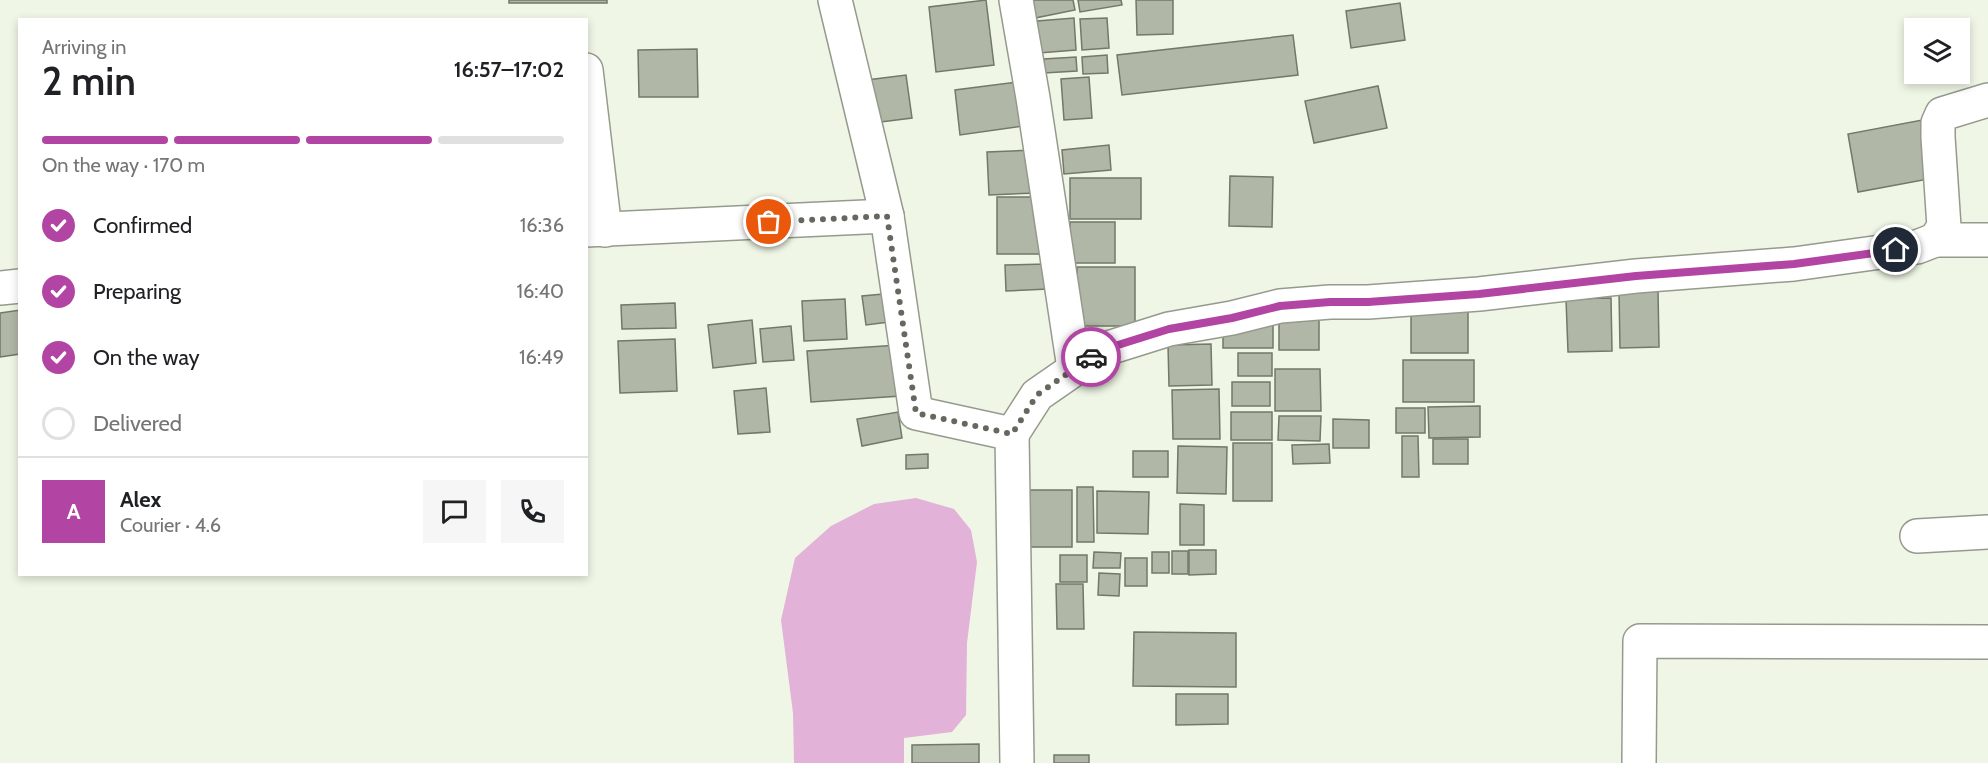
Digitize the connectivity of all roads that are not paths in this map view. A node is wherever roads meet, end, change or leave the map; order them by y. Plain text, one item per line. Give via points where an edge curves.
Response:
1 (835, 0) edge
2 (1016, 0) edge
3 (1988, 100) edge
4 (588, 101) edge
5 (887, 216) junction
6 (596, 230) edge
7 (1935, 240) junction
8 (1988, 240) edge
9 (18, 286) edge
10 (0, 288) edge
11 (1074, 368) junction
12 (1012, 434) junction
13 (1988, 532) edge
14 (1917, 536) dead end
15 (1988, 642) edge
16 (1017, 763) edge
17 (1639, 763) edge

1 - 5 street
2 - 11 street
3 - 7 street via 1942,114 1938,123 1944,227
4 - 6 street
5 - 6 street
5 - 12 street via 916,413
7 - 8 street
7 - 11 street via 1917,247 1794,264 1636,276 1479,294 1280,306 1169,329 1102,350
9 - 10 street
11 - 12 street via 1037,395
12 - 16 street
13 - 14 street
15 - 17 street via 1640,641

